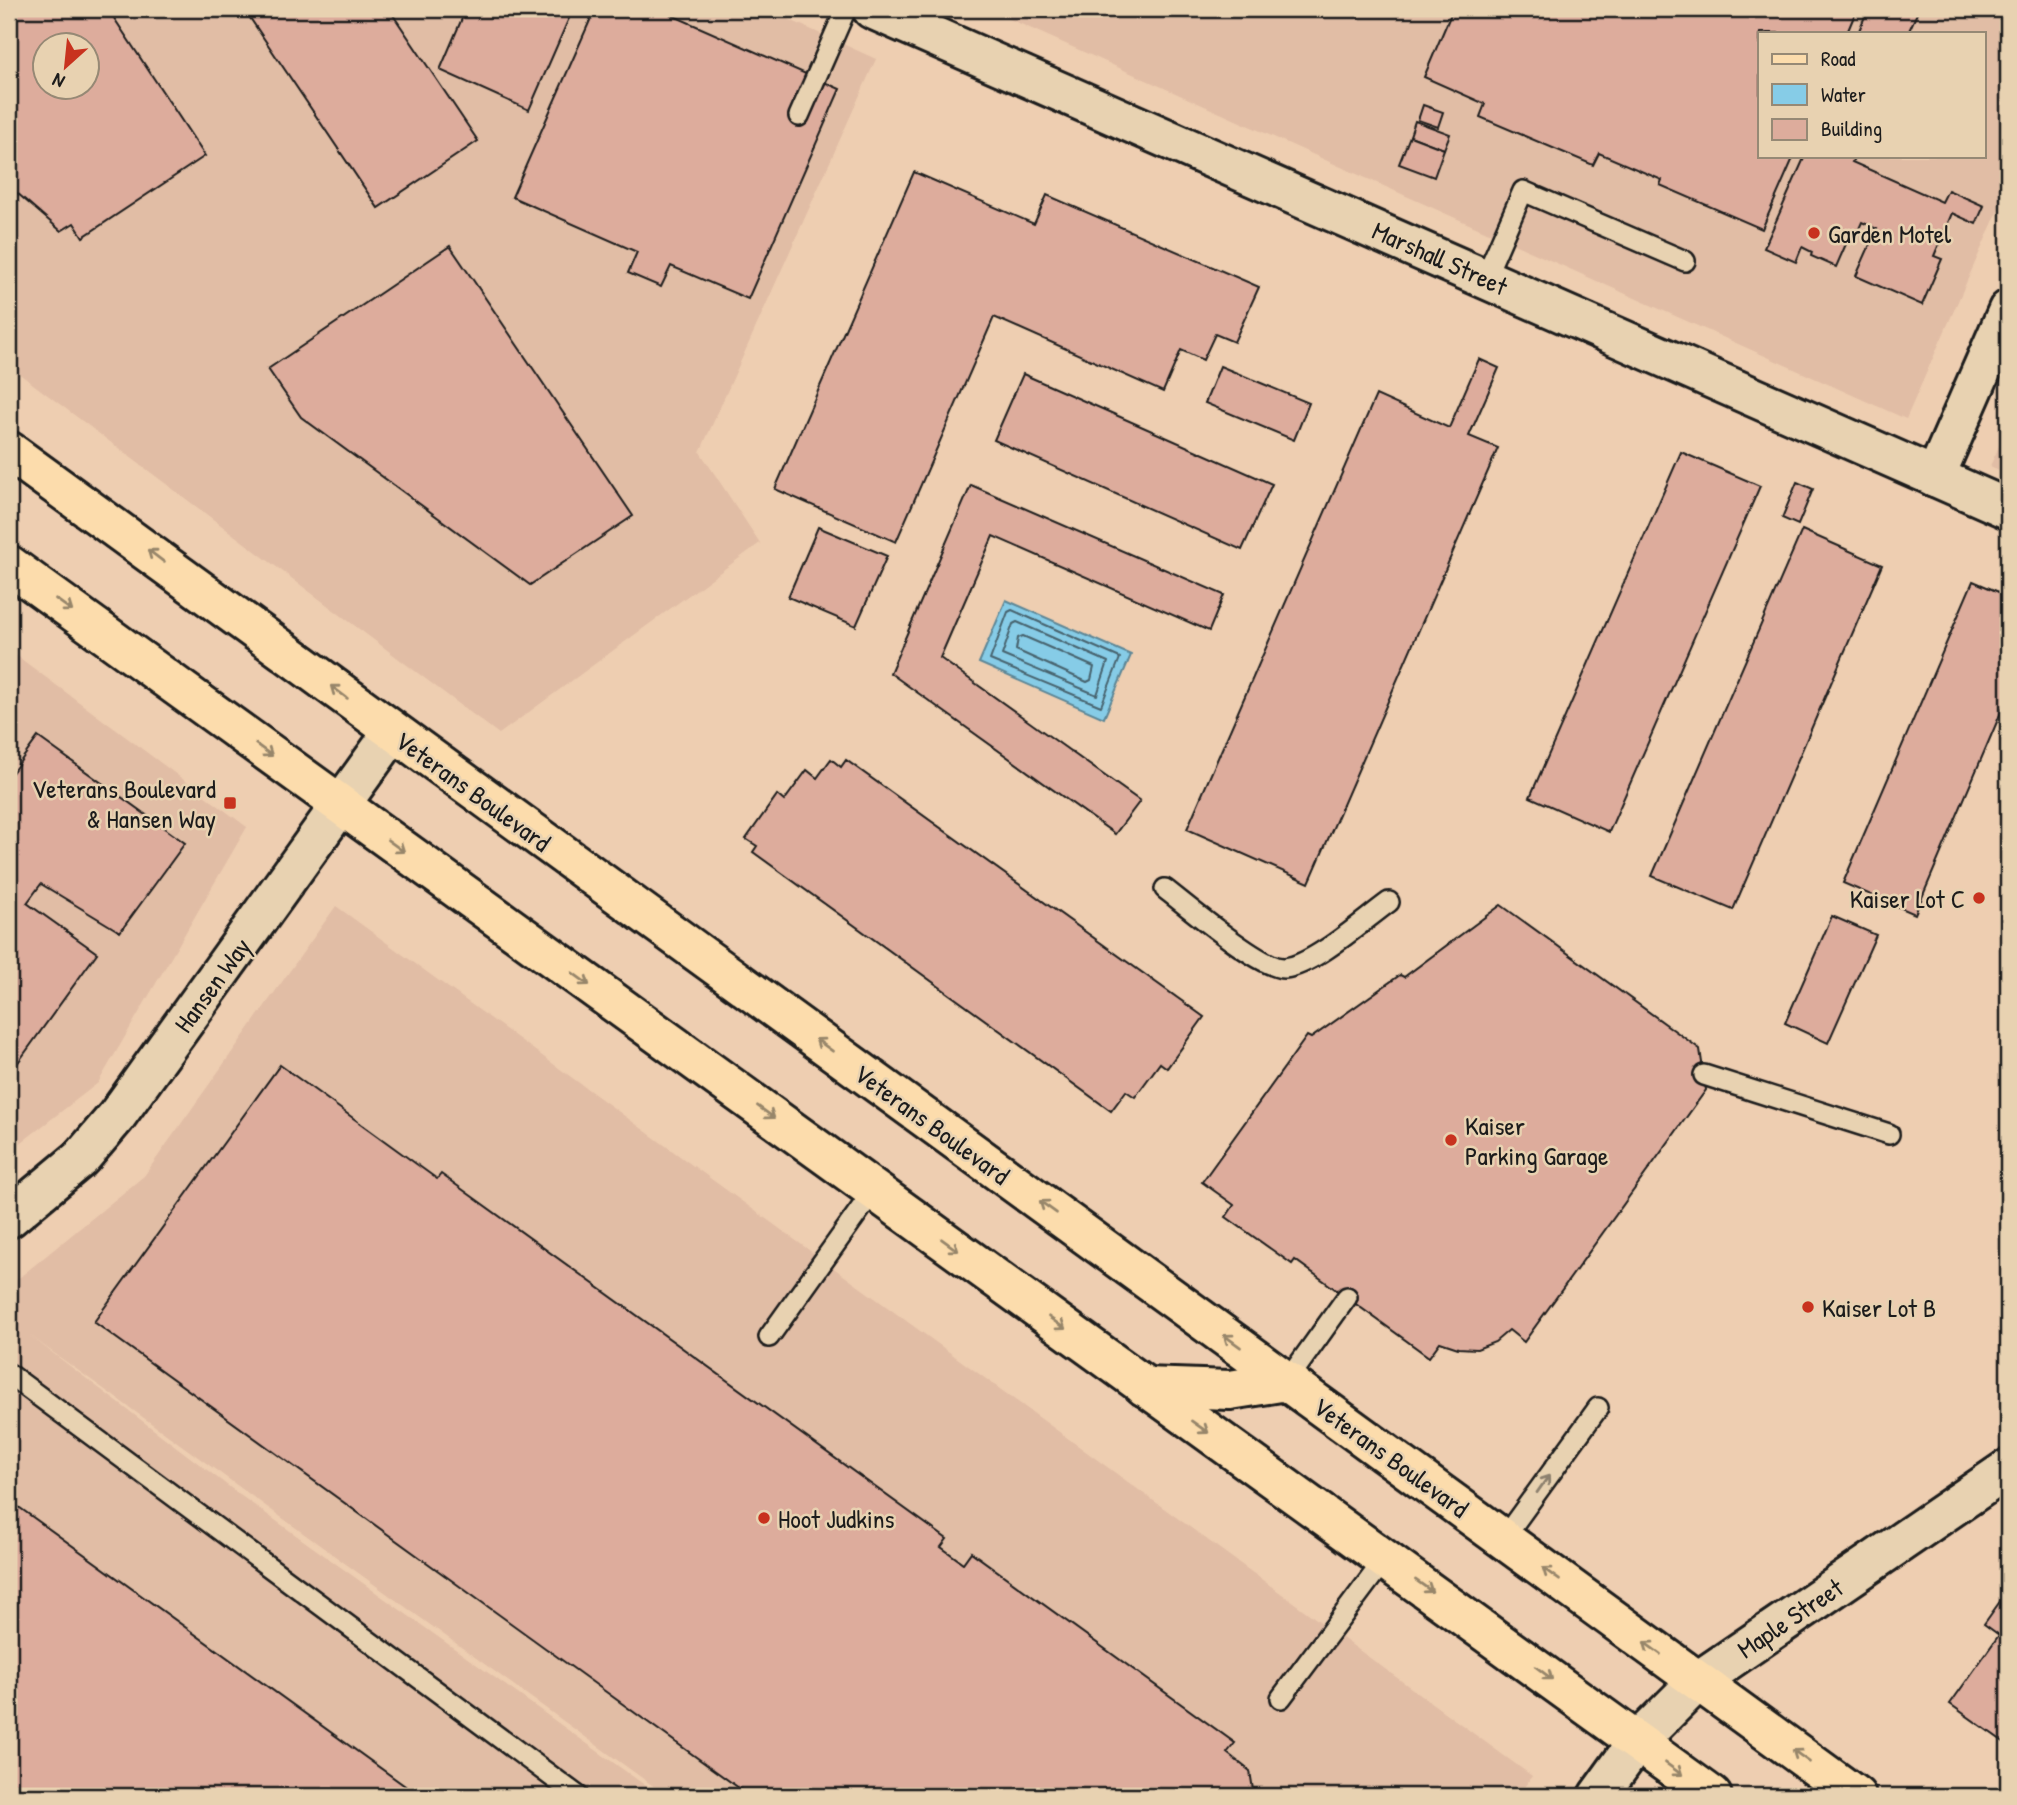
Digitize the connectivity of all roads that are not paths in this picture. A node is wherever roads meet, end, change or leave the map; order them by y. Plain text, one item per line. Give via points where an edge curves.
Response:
1 (846, 9) edge
2 (872, 9) edge
3 (799, 116) dead end
4 (1685, 261) dead end
5 (1485, 278) junction
6 (2008, 310) edge
7 (9, 451) edge
8 (1935, 477) junction
9 (2008, 509) edge
10 (9, 565) edge
11 (393, 732) junction
12 (341, 806) junction
13 (1165, 889) dead end
14 (1389, 902) dead end
15 (1704, 1075) dead end
16 (1889, 1133) dead end
17 (874, 1190) junction
18 (9, 1218) edge
19 (1347, 1297) dead end
20 (769, 1337) dead end
21 (9, 1374) edge
22 (1287, 1381) junction
23 (1144, 1387) junction
24 (1598, 1408) dead end
25 (2008, 1469) edge
26 (1503, 1539) junction
27 (1385, 1559) junction
28 (1698, 1681) junction
29 (1281, 1698) dead end
30 (1637, 1742) junction
31 (578, 1796) edge
32 (1598, 1796) edge
33 (1712, 1796) edge
34 (1856, 1796) edge

1 - 3 lane
2 - 5 street, Marshall Street
4 - 5 lane via 1523,191
5 - 8 street, Marshall Street
6 - 8 street
11 -> 7 main road, Veterans Boulevard
8 - 9 street, Marshall Street
10 -> 12 main road
11 - 12 street, Hansen Way
22 -> 11 main road, Veterans Boulevard
12 -> 17 main road
12 - 18 street, Hansen Way via 116,1117 81,1158
13 - 14 lane via 1261,961 1286,968 1308,959
15 - 16 lane
17 - 20 lane
17 -> 23 main road
19 - 22 lane
21 - 31 lane
22 - 23 main road via 1230,1390
22 - 26 main road, Veterans Boulevard
23 -> 27 main road
26 -> 24 lane
25 - 28 street, Maple Street
28 -> 26 main road, Veterans Boulevard
27 - 29 lane
27 -> 30 main road
28 - 30 street, Maple Street
34 -> 28 main road, Veterans Boulevard
30 - 32 street, Maple Street
30 -> 33 main road

